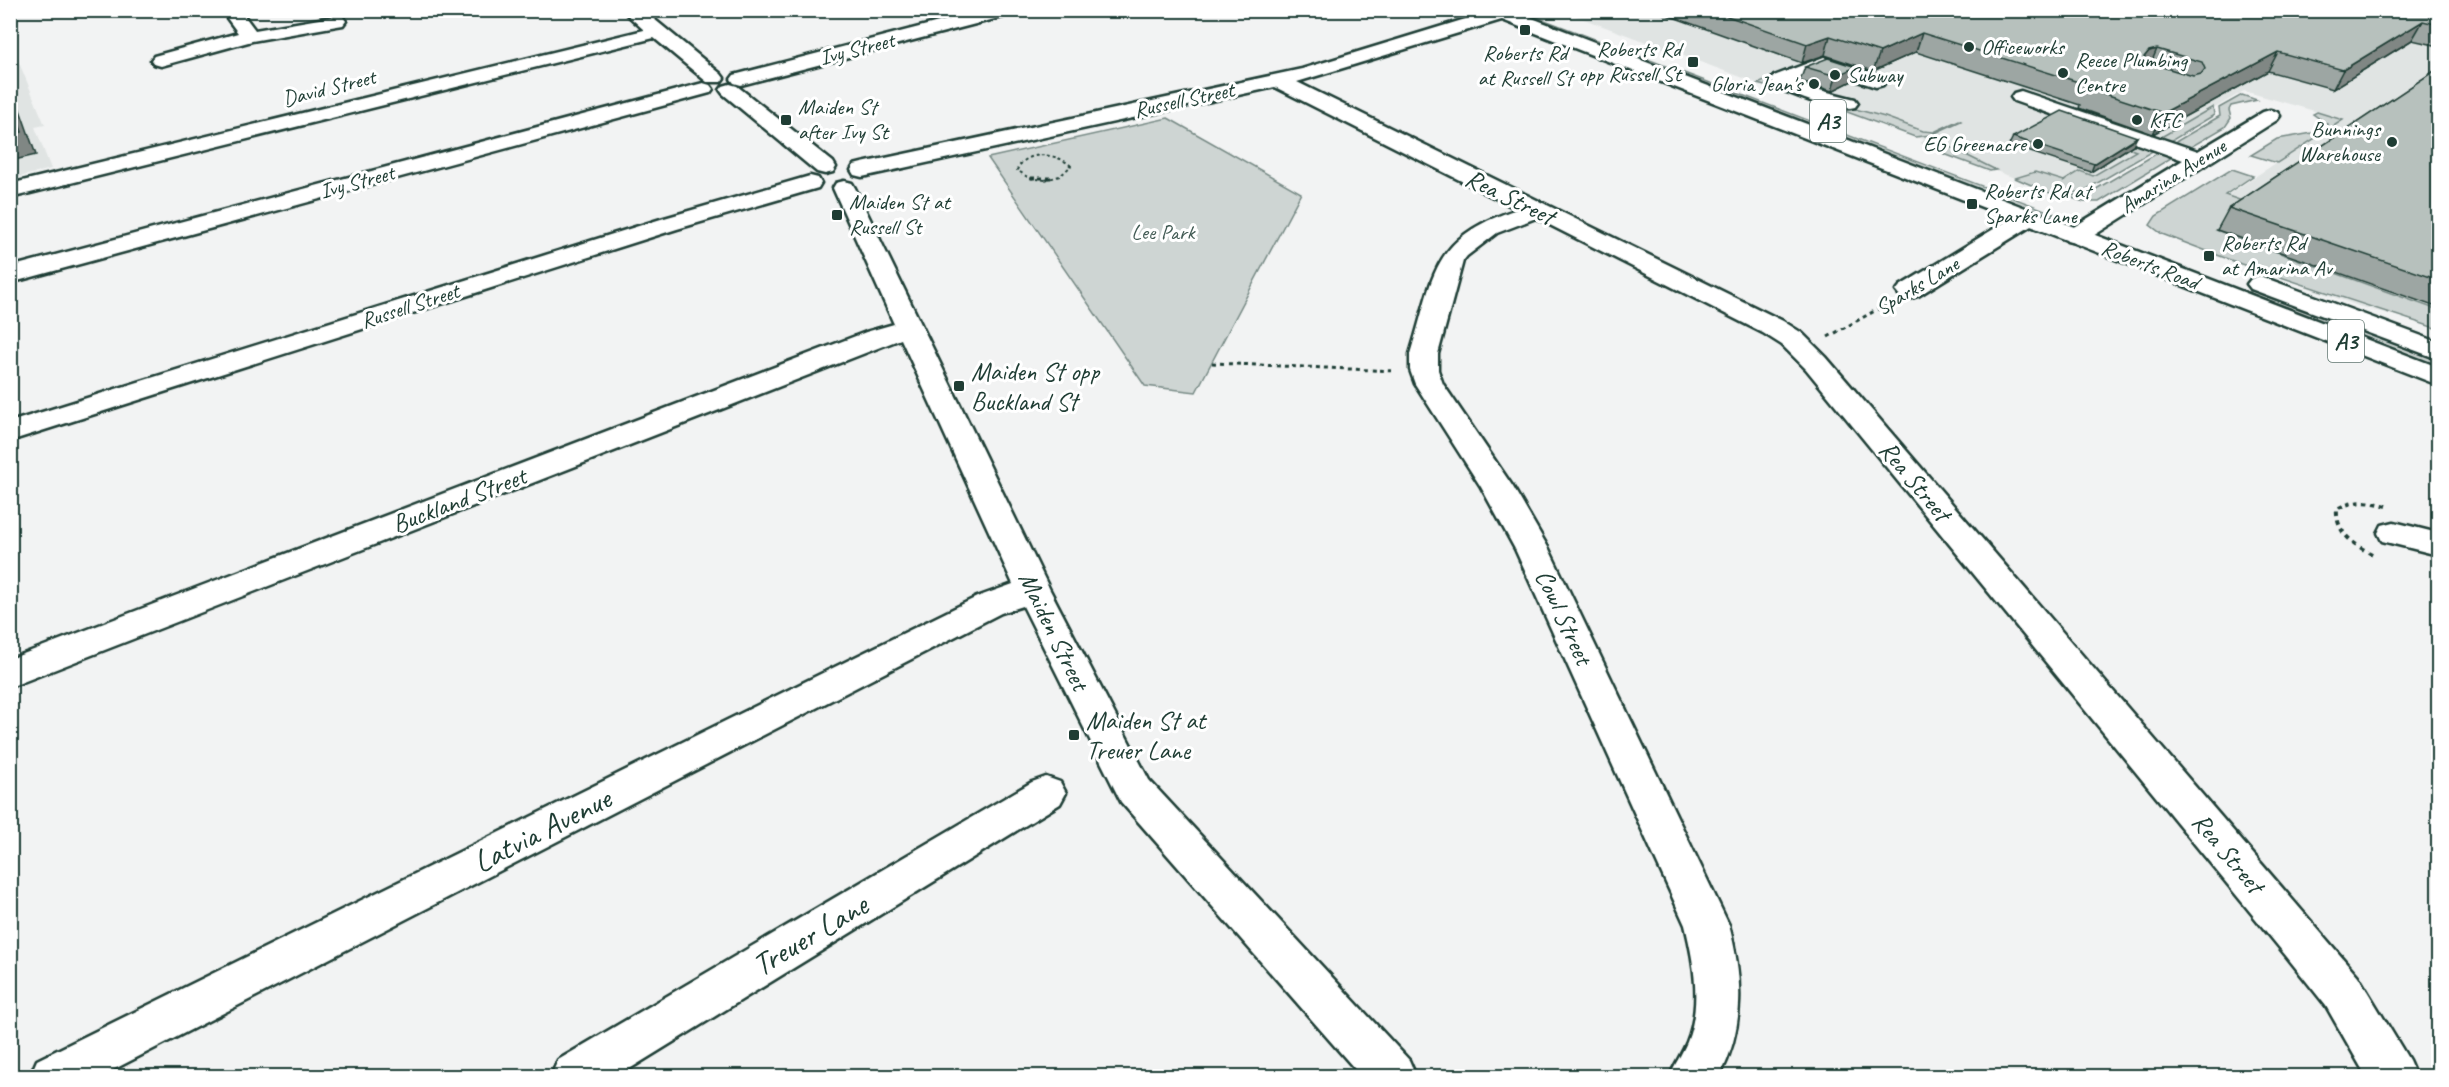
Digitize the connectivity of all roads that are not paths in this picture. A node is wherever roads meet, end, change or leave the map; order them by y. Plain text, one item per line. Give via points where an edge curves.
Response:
1 (230, 10) edge
2 (631, 10) edge
3 (1008, 10) edge
4 (1537, 10) edge
5 (1497, 12) edge
6 (337, 21) dead end
7 (658, 33) junction
8 (250, 36) junction
9 (161, 60) dead end
10 (1277, 80) junction
11 (1876, 81) dead end
12 (722, 84) junction
13 (2021, 98) dead end
14 (1848, 103) dead end
15 (2270, 116) dead end
16 (2201, 159) junction
17 (835, 177) junction
18 (10, 191) edge
19 (1536, 210) junction
20 (2028, 218) junction
21 (2097, 223) junction
22 (2076, 236) junction
23 (10, 274) edge
24 (1909, 291) road end
25 (909, 328) junction
26 (2436, 350) edge
27 (2439, 377) edge
28 (10, 432) edge
29 (2394, 533) dead end
30 (2439, 544) edge
31 (1033, 590) junction
32 (10, 674) edge
33 (1046, 793) dead end
34 (581, 1075) edge
35 (54, 1077) edge
36 (1392, 1077) edge
37 (1694, 1077) edge
38 (2391, 1077) edge

1 - 8 main road
2 - 7 main road, Maiden Street
3 - 12 main road, Ivy Street
4 - 21 main road, Roberts Road / A3
5 - 10 main road, Russell Street via 1343,64
5 - 20 main road, Roberts Road / A3
6 - 8 main road
7 - 12 main road, Maiden Street
7 - 18 main road, David Street
8 - 9 main road
10 - 17 main road, Russell Street
10 - 19 main road, Rea Street
11 - 14 main road via 1834,65 1820,64 1781,80 1832,101
12 - 17 main road, Maiden Street
12 - 23 main road, Ivy Street
13 - 16 main road
15 - 16 main road, Amarina Avenue
16 - 21 main road, Amarina Avenue
17 - 25 main road, Maiden Street
17 - 28 main road, Russell Street via 669,224
19 - 37 main road, Cowl Street via 1478,234 1458,250 1451,261 1424,354 1424,370 1437,399 1497,487 1532,549 1707,925 1720,994 1715,1030 1705,1060
19 - 38 main road, Rea Street via 1773,327 1803,349 2304,943 2342,991
20 - 22 main road, Roberts Road / A3
20 - 24 main road, Sparks Lane
21 - 22 main road, Amarina Avenue
21 - 26 main road, Roberts Road / A3
22 - 27 main road, Roberts Road / A3
25 - 31 main road, Maiden Street
25 - 32 main road, Buckland Street
29 - 30 main road
31 - 35 main road, Latvia Avenue via 989,605
31 - 36 main road, Maiden Street via 1135,791
33 - 34 main road, Treuer Lane

